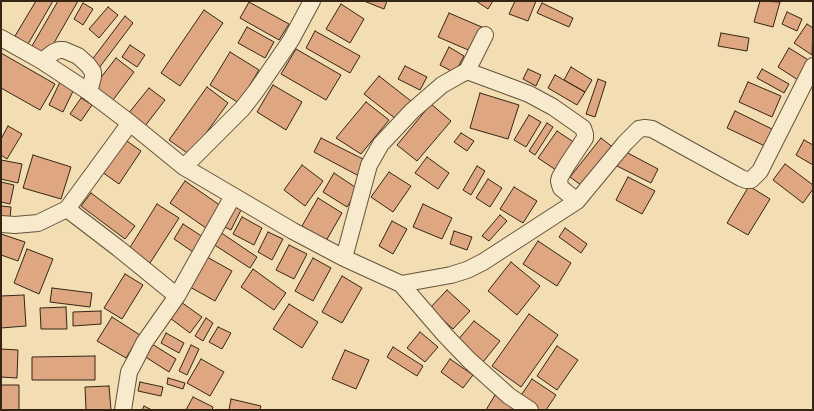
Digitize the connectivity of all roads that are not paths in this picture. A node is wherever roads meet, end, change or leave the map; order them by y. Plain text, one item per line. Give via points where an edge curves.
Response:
1 (312, 1) edge
2 (485, 34) dead end
3 (1, 38) edge
4 (42, 61) junction
5 (813, 66) edge
6 (467, 71) junction
7 (89, 92) junction
8 (130, 123) junction
9 (184, 167) junction
10 (233, 196) junction
11 (577, 201) junction
12 (67, 209) junction
13 (1, 224) edge
14 (344, 258) junction
15 (401, 284) junction
16 (177, 296) junction
17 (123, 410) edge
18 (530, 410) edge

1 - 9 street via 291,40 242,109
2 - 6 street
3 - 4 street
4 - 7 street
4 - 7 street via 59,50 78,56 93,72
5 - 11 street via 760,171 751,180 746,180 652,129 645,128 639,129 630,138
6 - 11 street via 529,94 582,128 585,138 566,165 559,181 561,188
6 - 14 street via 442,85 412,110 381,144 369,165
7 - 8 street
8 - 9 street
8 - 12 street
9 - 10 street
10 - 14 street
10 - 16 street
11 - 15 street via 467,270
12 - 13 street via 38,223
12 - 16 street
14 - 15 street
15 - 18 street via 468,360 509,396
16 - 17 street via 144,343 129,372

